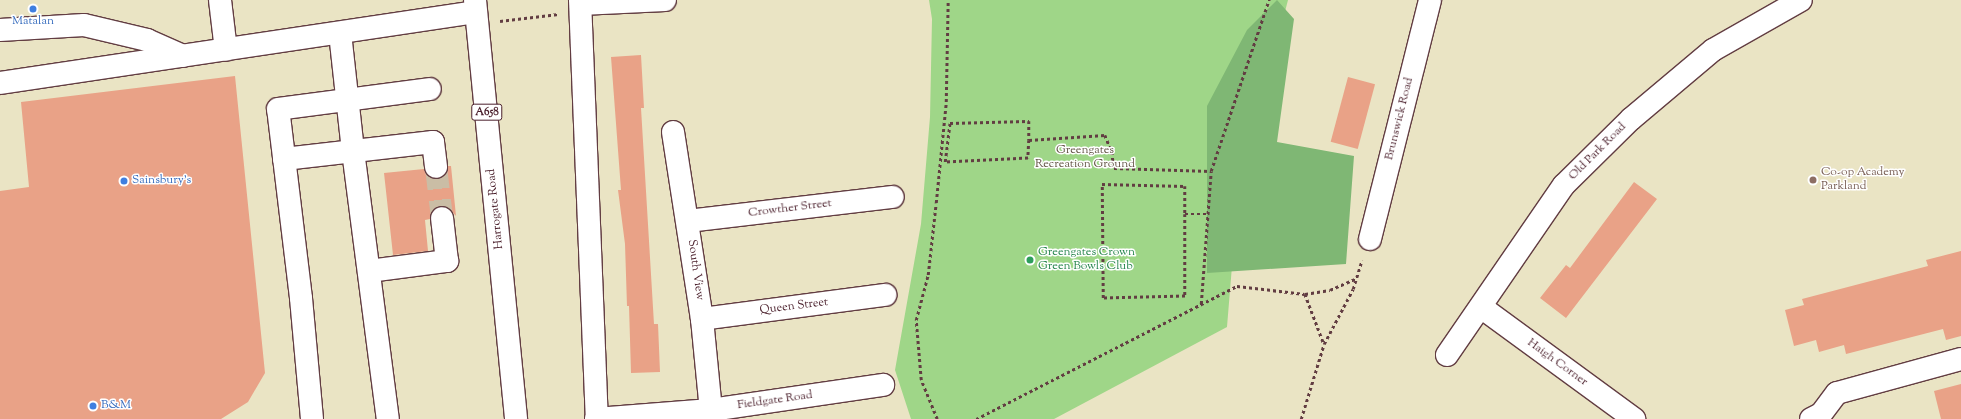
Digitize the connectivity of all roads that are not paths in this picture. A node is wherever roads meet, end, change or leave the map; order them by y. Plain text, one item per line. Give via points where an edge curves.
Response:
1 (220, 0) edge
2 (665, 0) edge
3 (1430, 0) edge
4 (1800, 0) edge
5 (581, 5) edge
6 (477, 12) edge
7 (0, 30) edge
8 (340, 33) junction
9 (226, 50) junction
10 (183, 56) junction
11 (0, 83) edge
12 (430, 89) dead end
13 (347, 98) junction
14 (673, 132) dead end
15 (353, 151) junction
16 (284, 159) junction
17 (436, 167) tunnel mouth
18 (893, 197) dead end
19 (442, 218) tunnel mouth
20 (688, 221) junction
21 (1370, 239) road end
22 (369, 270) junction
23 (885, 295) dead end
24 (1480, 307) junction
25 (702, 319) junction
26 (1447, 355) dead end
27 (1961, 359) edge
28 (883, 385) dead end
29 (711, 410) junction
30 (312, 419) edge
31 (388, 419) edge
32 (516, 419) edge
33 (596, 419) edge
34 (1634, 419) edge
35 (1811, 419) edge

1 - 9 main road
2 - 5 main road
3 - 21 main road, Brunswick Road
4 - 24 main road, Old Park Road via 1713,50 1631,119 1564,185
5 - 33 main road
6 - 8 main road
6 - 32 main road, Harrogate Road / A658
7 - 10 main road via 84,25 147,40
8 - 9 main road
8 - 13 main road
9 - 10 main road
10 - 11 main road
12 - 13 main road
13 - 15 main road
13 - 16 main road via 278,109
14 - 20 main road, South View
15 - 16 main road
15 - 17 main road via 433,142
15 - 22 main road
16 - 30 main road
18 - 20 main road, Crowther Street
19 - 22 main road via 447,261
20 - 25 main road, South View
22 - 31 main road
23 - 25 main road, Queen Street
24 - 26 main road, Old Park Road
24 - 34 main road, Haigh Corner
25 - 29 main road, South View
27 - 35 main road via 1837,393 1821,414
28 - 29 main road, Fieldgate Road
29 - 33 main road, Fieldgate Road

